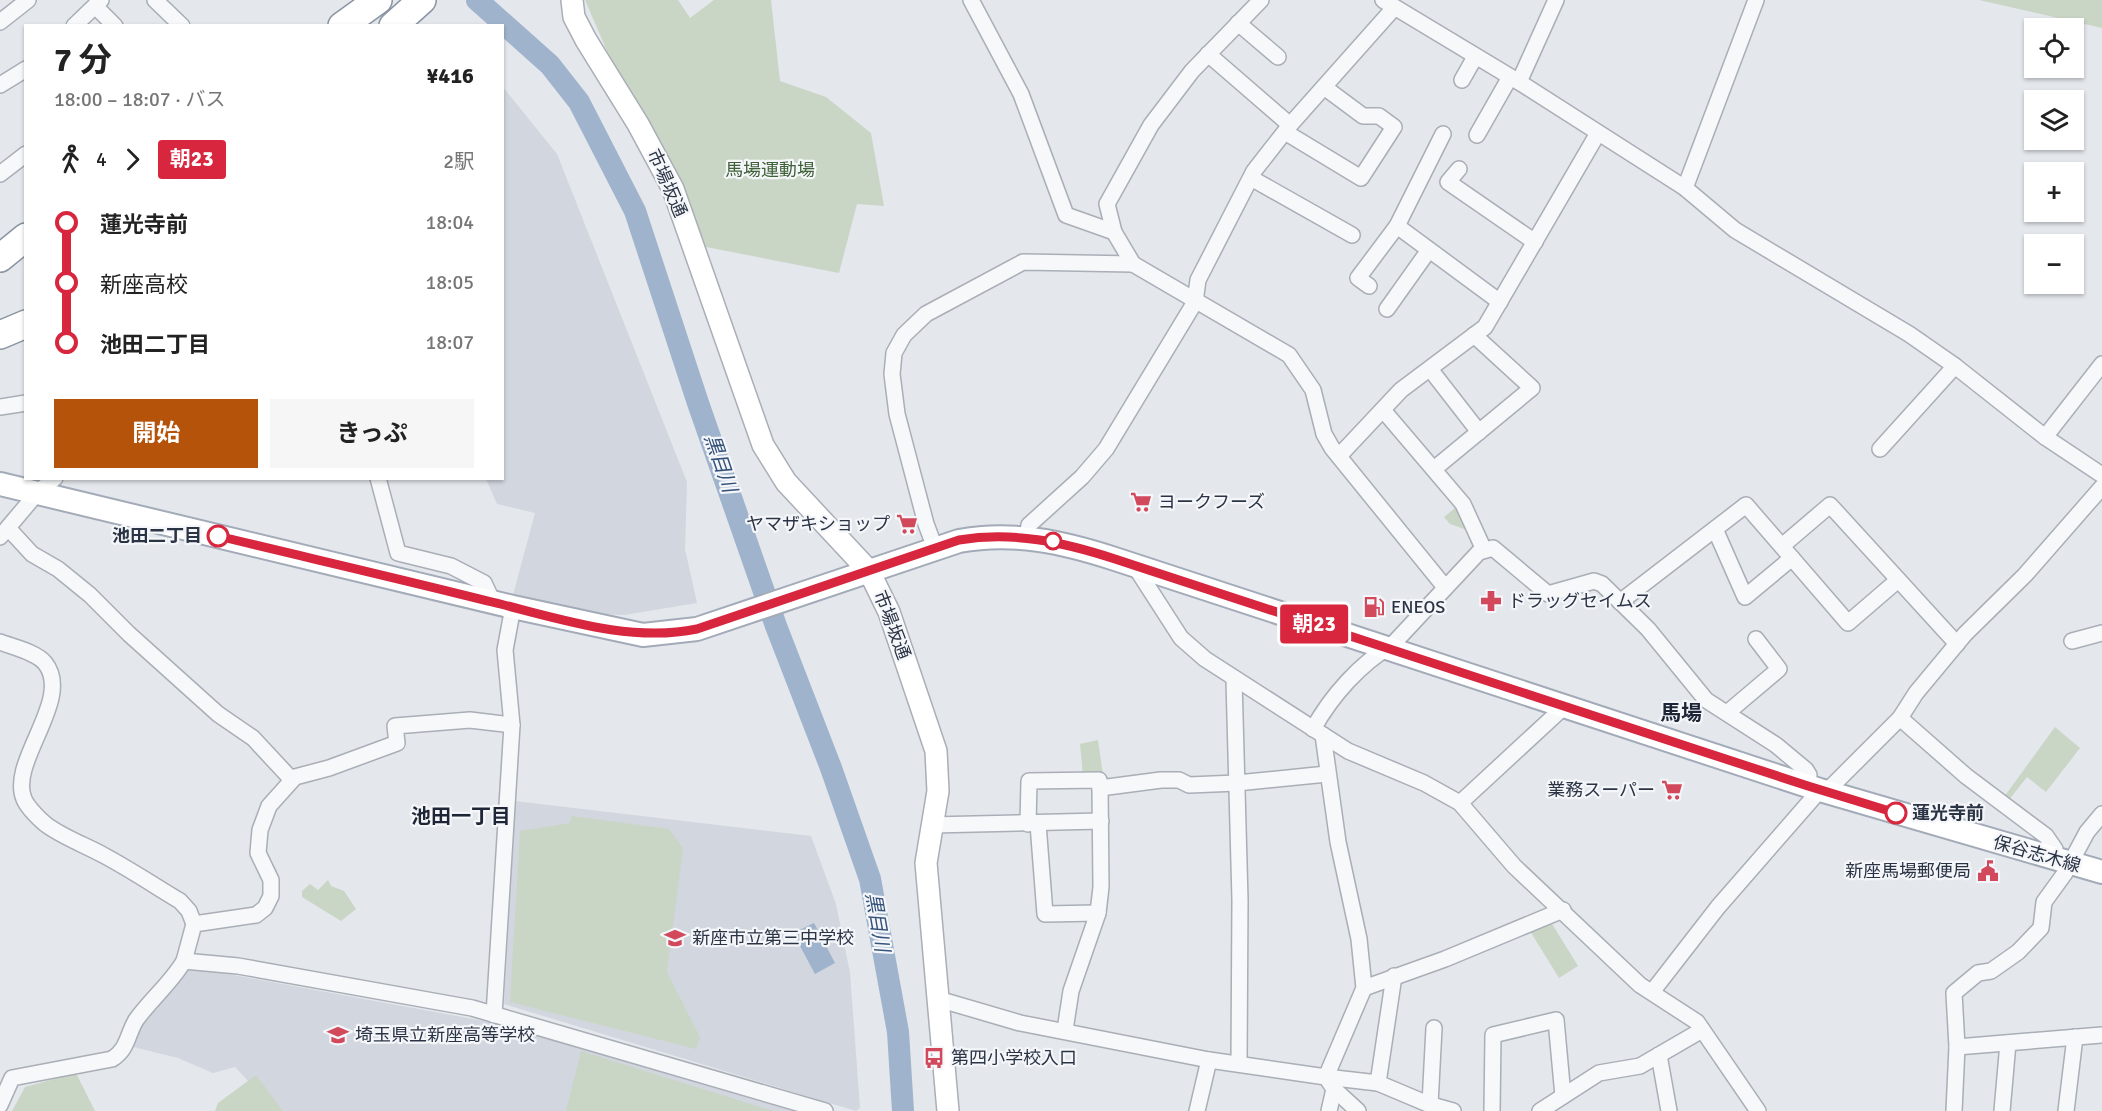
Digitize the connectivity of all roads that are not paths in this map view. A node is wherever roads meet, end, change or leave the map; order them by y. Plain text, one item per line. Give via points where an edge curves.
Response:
1 (28, 0) edge
2 (155, 0) edge
3 (378, 0) edge
4 (572, 0) edge
5 (971, 0) edge
6 (1261, 0) edge
7 (1556, 0) edge
8 (1756, 0) edge
9 (420, 2) edge
10 (98, 3) edge
11 (1389, 4) edge
12 (0, 22) edge
13 (1238, 23) junction
14 (76, 24) edge
15 (114, 24) edge
16 (180, 24) edge
17 (345, 24) edge
18 (395, 24) edge
19 (1208, 54) junction
20 (1278, 57) dead end
21 (1475, 57) junction
22 (24, 70) edge
23 (1462, 80) dead end
24 (1514, 80) junction
25 (0, 85) edge
26 (1324, 87) junction
27 (1287, 128) junction
28 (1598, 133) junction
29 (1443, 134) dead end
30 (1477, 135) dead end
31 (24, 156) edge
32 (1459, 169) dead end
33 (0, 174) edge
34 (1251, 178) junction
35 (1685, 188) junction
36 (1397, 226) junction
37 (1114, 232) junction
38 (1352, 236) dead end
39 (24, 239) edge
40 (1535, 242) junction
41 (1429, 250) junction
42 (0, 258) edge
43 (1132, 264) junction
44 (1370, 286) dead end
45 (1195, 302) junction
46 (1500, 302) junction
47 (1387, 309) dead end
48 (24, 325) edge
49 (0, 335) edge
50 (1474, 335) junction
51 (2102, 364) edge
52 (1955, 366) junction
53 (1430, 369) junction
54 (24, 403) edge
55 (0, 406) edge
56 (1383, 410) junction
57 (1479, 432) junction
58 (2045, 437) junction
59 (1880, 449) dead end
60 (1339, 456) junction
61 (1434, 469) junction
62 (2102, 477) edge
63 (379, 480) edge
64 (0, 484) edge
65 (47, 485) edge
66 (1715, 529) junction
67 (4, 533) edge
68 (1027, 537) junction
69 (935, 548) junction
70 (1484, 550) junction
71 (1787, 552) junction
72 (1134, 566) junction
73 (869, 571) junction
74 (1898, 580) junction
75 (1444, 586) junction
76 (1620, 602) junction
77 (503, 604) junction
78 (2102, 633) edge
79 (1756, 639) dead end
80 (2072, 641) dead end
81 (0, 642) edge
82 (1957, 644) junction
83 (1386, 648) junction
84 (1234, 680) junction
85 (1565, 706) junction
86 (1727, 713) junction
87 (1899, 718) junction
88 (512, 725) junction
89 (1318, 732) junction
90 (1327, 774) junction
91 (292, 780) junction
92 (1237, 783) junction
93 (1100, 788) junction
94 (1818, 790) junction
95 (1460, 802) junction
96 (2102, 814) edge
97 (1101, 821) junction
98 (1033, 824) junction
99 (932, 825) junction
100 (2063, 861) junction
101 (2102, 873) edge
102 (1563, 910) junction
103 (1098, 913) junction
104 (194, 924) junction
105 (184, 961) junction
106 (1394, 976) junction
107 (1364, 988) junction
108 (1652, 992) junction
109 (938, 999) junction
110 (494, 1015) junction
111 (1434, 1028) dead end
112 (1065, 1030) junction
113 (1702, 1030) junction
114 (2102, 1035) edge
115 (2075, 1037) junction
116 (2008, 1043) junction
117 (1957, 1047) junction
118 (1659, 1055) junction
119 (1209, 1060) junction
120 (1239, 1063) junction
121 (1330, 1083) junction
122 (1378, 1083) junction
123 (1563, 1096) junction
124 (1430, 1104) junction
125 (0, 1105) edge
126 (825, 1111) edge
127 (948, 1111) edge
128 (1197, 1111) edge
129 (1329, 1111) edge
130 (1358, 1111) edge
131 (1453, 1111) edge
132 (1492, 1111) edge
133 (1540, 1111) edge
134 (1670, 1111) edge
135 (1758, 1111) edge
136 (1954, 1111) edge
137 (2002, 1111) edge
138 (2066, 1111) edge

1 - 12 street
2 - 16 street
3 - 17 highway
4 - 73 street, 市場坂通 via 574,17 586,40 673,189 763,445 786,482
5 - 37 street via 1021,94 1066,215
6 - 13 street
7 - 24 street
8 - 35 street
9 - 18 highway
10 - 14 street
10 - 15 street
11 - 21 street
11 - 26 street
13 - 19 street
13 - 20 street
19 - 27 street
19 - 37 street via 1151,125 1107,204
21 - 23 street
21 - 24 street
22 - 25 street
24 - 28 street
24 - 30 street
26 - 27 street
26 - 27 street via 1363,116 1379,116 1394,127 1361,178
27 - 34 street
28 - 35 street
28 - 40 street
29 - 36 street
31 - 33 street
32 - 40 street via 1448,182
34 - 38 street
34 - 45 street via 1198,280
35 - 52 street via 1735,230
36 - 41 street
36 - 44 street via 1359,278
37 - 43 street
39 - 42 highway
40 - 46 street
41 - 46 street
41 - 47 street
43 - 45 street
43 - 69 street via 1023,262 926,314 904,335 894,352 892,374 897,414
45 - 60 street via 1289,355 1313,390 1324,434
45 - 68 street via 1106,449 1082,477 1034,519
46 - 50 street via 1485,327
48 - 49 highway
50 - 53 street
50 - 57 street via 1532,388
51 - 58 street
52 - 58 street
52 - 59 street
53 - 56 street via 1401,390
53 - 57 street
54 - 55 street
56 - 60 street
56 - 61 street
57 - 61 street
58 - 62 street
60 - 75 street
61 - 70 street via 1463,504
62 - 82 street via 2025,575
63 - 77 street via 398,553 451,566 484,583
64 - 65 main road, 保谷志木線
65 - 67 street
65 - 77 main road, 保谷志木線
66 - 71 street via 1746,505
66 - 71 street via 1745,597
66 - 76 street
67 - 91 street via 90,595 218,714 254,738
68 - 69 main road, 保谷志木線 via 976,537
68 - 72 main road, 保谷志木線 via 1067,544
69 - 73 main road, 保谷志木線
70 - 75 street
70 - 76 street via 1493,548 1548,594 1594,581
71 - 74 street via 1848,623
71 - 74 street via 1830,505
72 - 83 main road, 保谷志木線
72 - 84 street via 1181,638
73 - 77 main road, 保谷志木線 via 679,633 643,634
73 - 99 street, 市場坂通 via 889,612 936,751 938,791
74 - 82 street
75 - 83 street
76 - 86 street via 1648,629 1706,700
77 - 88 street via 504,664
78 - 80 street
79 - 86 street via 1779,669
81 - 104 street via 37,657 50,673 52,693 46,717 21,780 24,800 47,826 180,901
82 - 87 street
83 - 85 main road, 保谷志木線
83 - 89 street via 1336,692
84 - 89 street
84 - 92 street
85 - 94 main road, 保谷志木線
85 - 95 street
86 - 94 street via 1806,770
87 - 94 street
87 - 100 street via 2046,837
88 - 91 street via 470,720 395,726 397,743
88 - 110 street
89 - 90 street
89 - 95 street via 1348,751
90 - 92 street
90 - 107 street via 1359,939
91 - 104 street via 269,806 260,830 258,853 271,880 271,896 265,908 256,915
92 - 93 street via 1189,785 1179,780 1161,780
92 - 120 street
93 - 97 street
93 - 98 street via 1100,780 1029,781
94 - 100 main road, 保谷志木線
94 - 108 street
95 - 102 street via 1514,866
96 - 100 street
97 - 98 street
97 - 103 street
98 - 99 street
98 - 103 street via 1045,914
99 - 109 street, 市場坂通 via 926,863
100 - 101 main road, 保谷志木線
100 - 117 street via 2044,902 2042,928 2018,952 1991,971 1978,973 1954,993
102 - 106 street
102 - 108 street
103 - 112 street via 1071,991
104 - 105 street
105 - 110 street via 238,966
105 - 125 street via 135,1022 123,1052 112,1059 12,1078
106 - 107 street
106 - 122 street
107 - 121 street
108 - 113 street via 1697,1022
109 - 112 street via 1020,1023
109 - 127 street, 市場坂通
110 - 126 street
111 - 124 street
112 - 119 street
113 - 118 street
113 - 135 street
114 - 115 street
115 - 116 street
115 - 138 street
116 - 117 street
116 - 137 street
117 - 136 street
118 - 123 street via 1640,1066 1599,1073
118 - 134 street
119 - 120 street
119 - 128 street
120 - 121 street
121 - 122 street
121 - 129 street
121 - 130 street
122 - 124 street
123 - 132 street via 1556,1020 1493,1035
123 - 133 street
124 - 131 street

